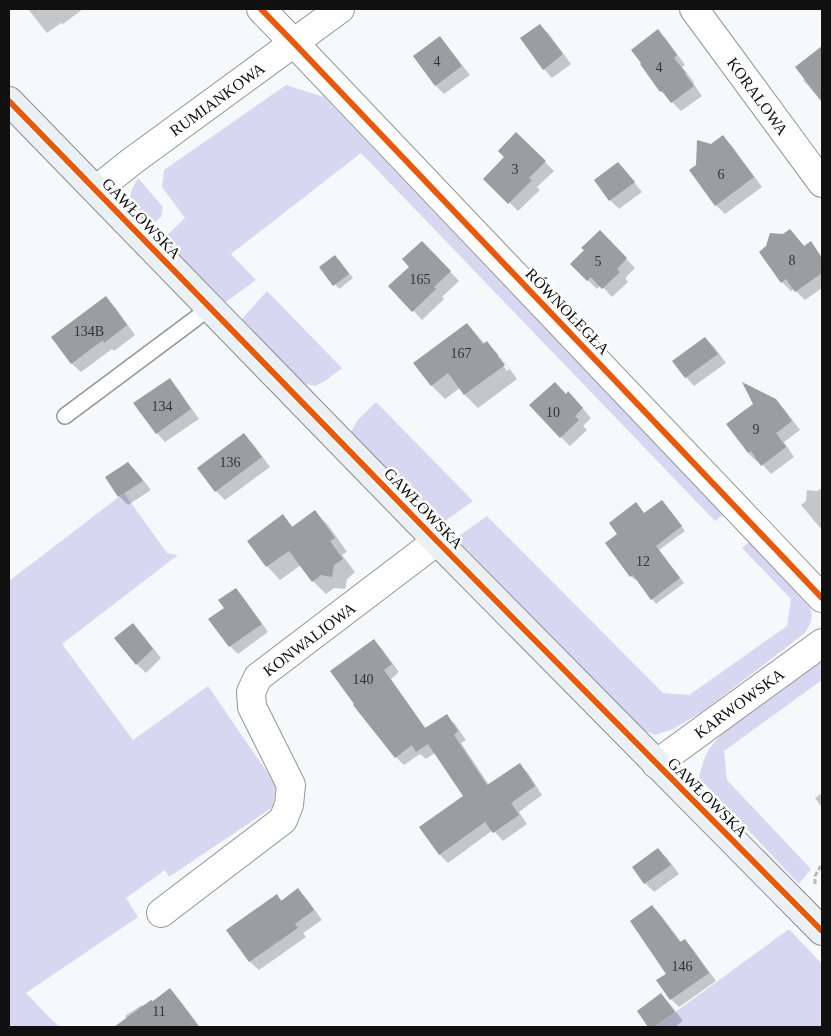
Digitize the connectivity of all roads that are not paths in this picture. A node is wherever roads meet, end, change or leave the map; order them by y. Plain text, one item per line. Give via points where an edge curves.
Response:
1 (261, 9) edge
2 (340, 9) edge
3 (694, 9) edge
4 (294, 42) junction
5 (9, 101) edge
6 (822, 180) edge
7 (96, 190) junction
8 (210, 307) junction
9 (64, 416) dead end
10 (437, 541) junction
11 (822, 598) edge
12 (822, 643) edge
13 (656, 764) junction
14 (160, 913) dead end
15 (822, 931) edge

1 - 4 street, RÓWNOLEGŁA
2 - 4 street, RUMIANKOWA
3 - 6 street, KORALOWA
4 - 7 street, RUMIANKOWA
4 - 11 street, RÓWNOLEGŁA
5 - 7 street, GAWŁOWSKA
7 - 8 street, GAWŁOWSKA
8 - 9 lane
8 - 10 street, GAWŁOWSKA
10 - 13 street, GAWŁOWSKA
10 - 14 street, KONWALIOWA via 258,677 251,692 252,707 290,785 289,805 283,820
12 - 13 street, KARWOWSKA
13 - 15 street, GAWŁOWSKA

